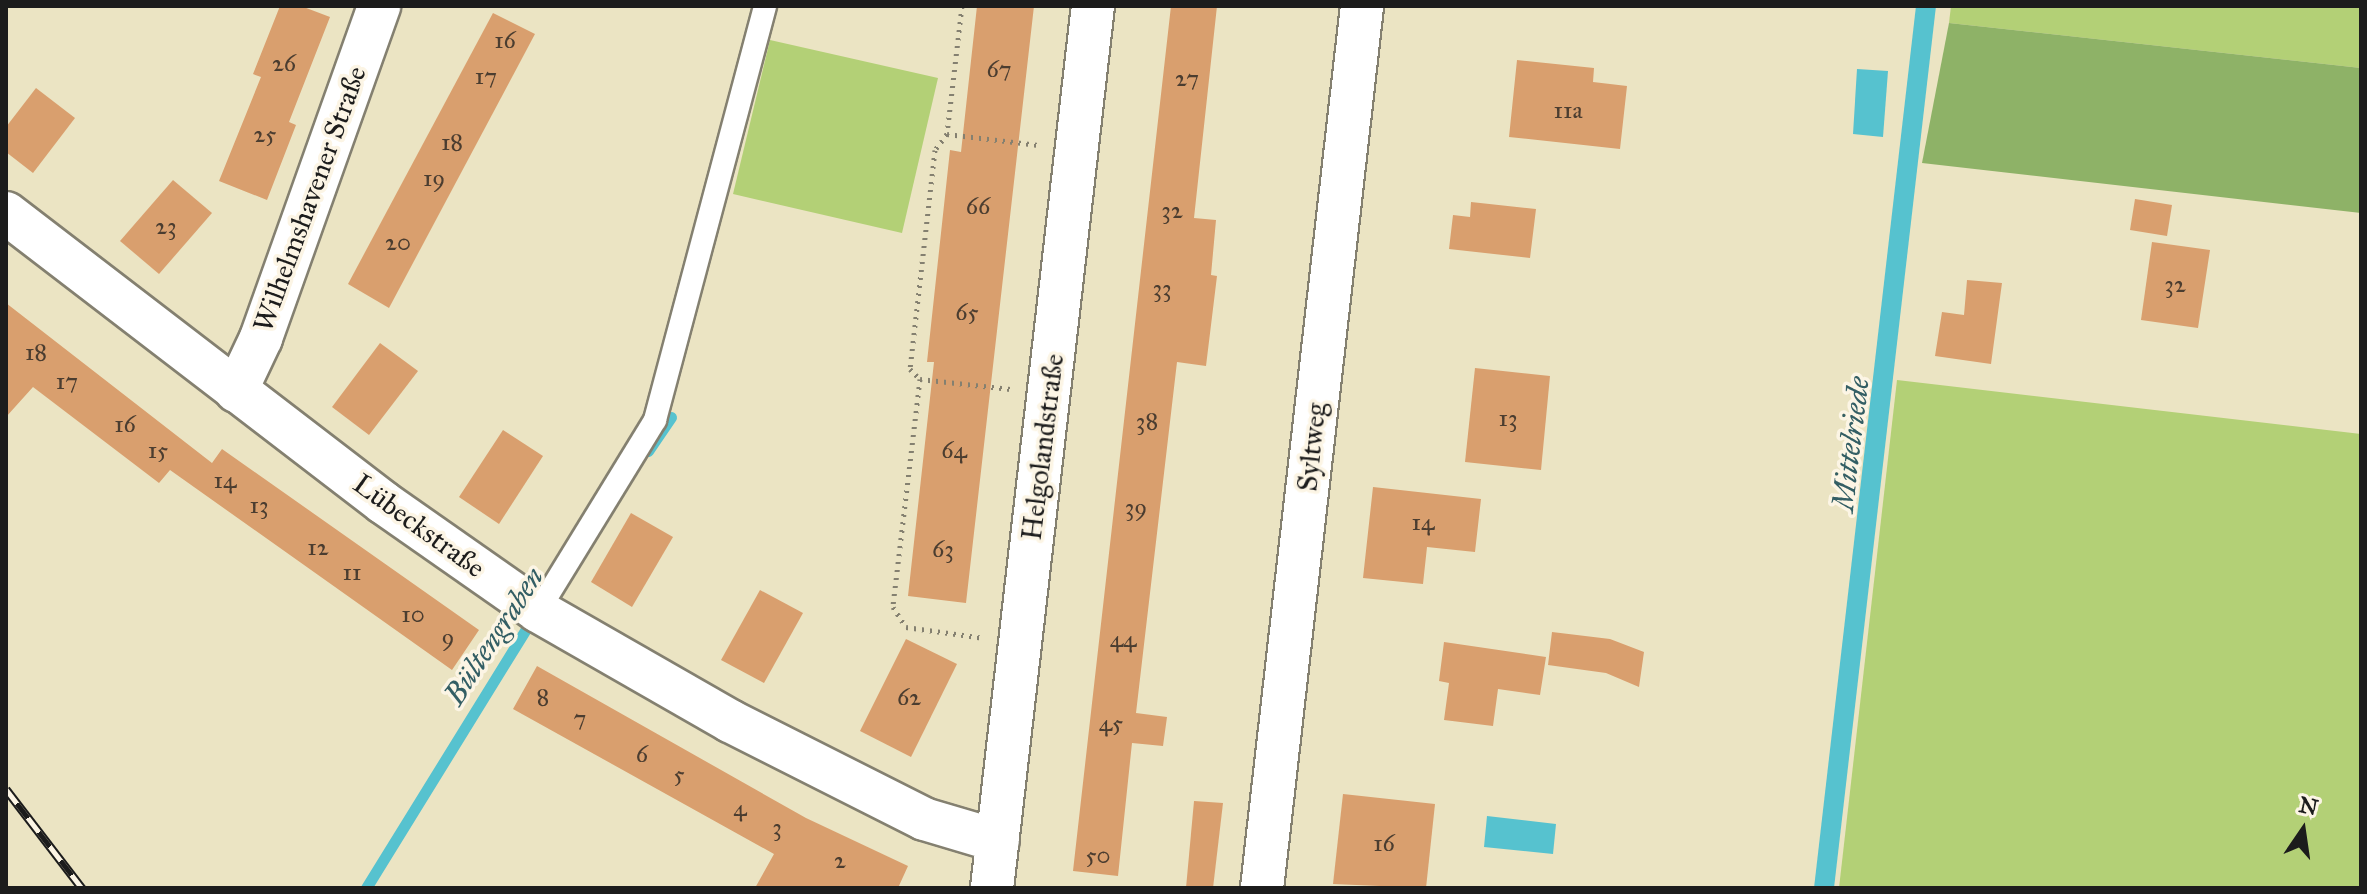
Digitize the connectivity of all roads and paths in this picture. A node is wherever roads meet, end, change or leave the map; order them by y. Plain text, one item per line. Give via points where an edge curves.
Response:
1 (379, 6) edge
2 (765, 6) edge
3 (962, 6) edge
4 (1093, 6) edge
5 (1362, 6) edge
6 (947, 134) junction
7 (1077, 150) junction
8 (6, 213) edge
9 (920, 379) junction
10 (236, 391) junction
11 (1049, 393) junction
12 (538, 611) junction
13 (1020, 643) junction
14 (998, 841) junction
15 (992, 888) edge
16 (1262, 888) edge

1 - 10 street, Wilhelmshavener Straße via 261,338
2 - 12 lane via 655,420
3 - 6 path
4 - 7 street, Helgolandstraße
5 - 16 street, Syltweg
6 - 7 path
6 - 9 path via 935,150 910,369
7 - 11 street, Helgolandstraße
8 - 10 street, Lübeckstraße
9 - 11 path
9 - 13 path via 893,607 906,627
10 - 12 street, Lübeckstraße
11 - 13 street, Helgolandstraße
12 - 14 street, Lübeckstraße via 730,721 897,805
13 - 14 street, Helgolandstraße
14 - 15 street, Helgolandstraße

